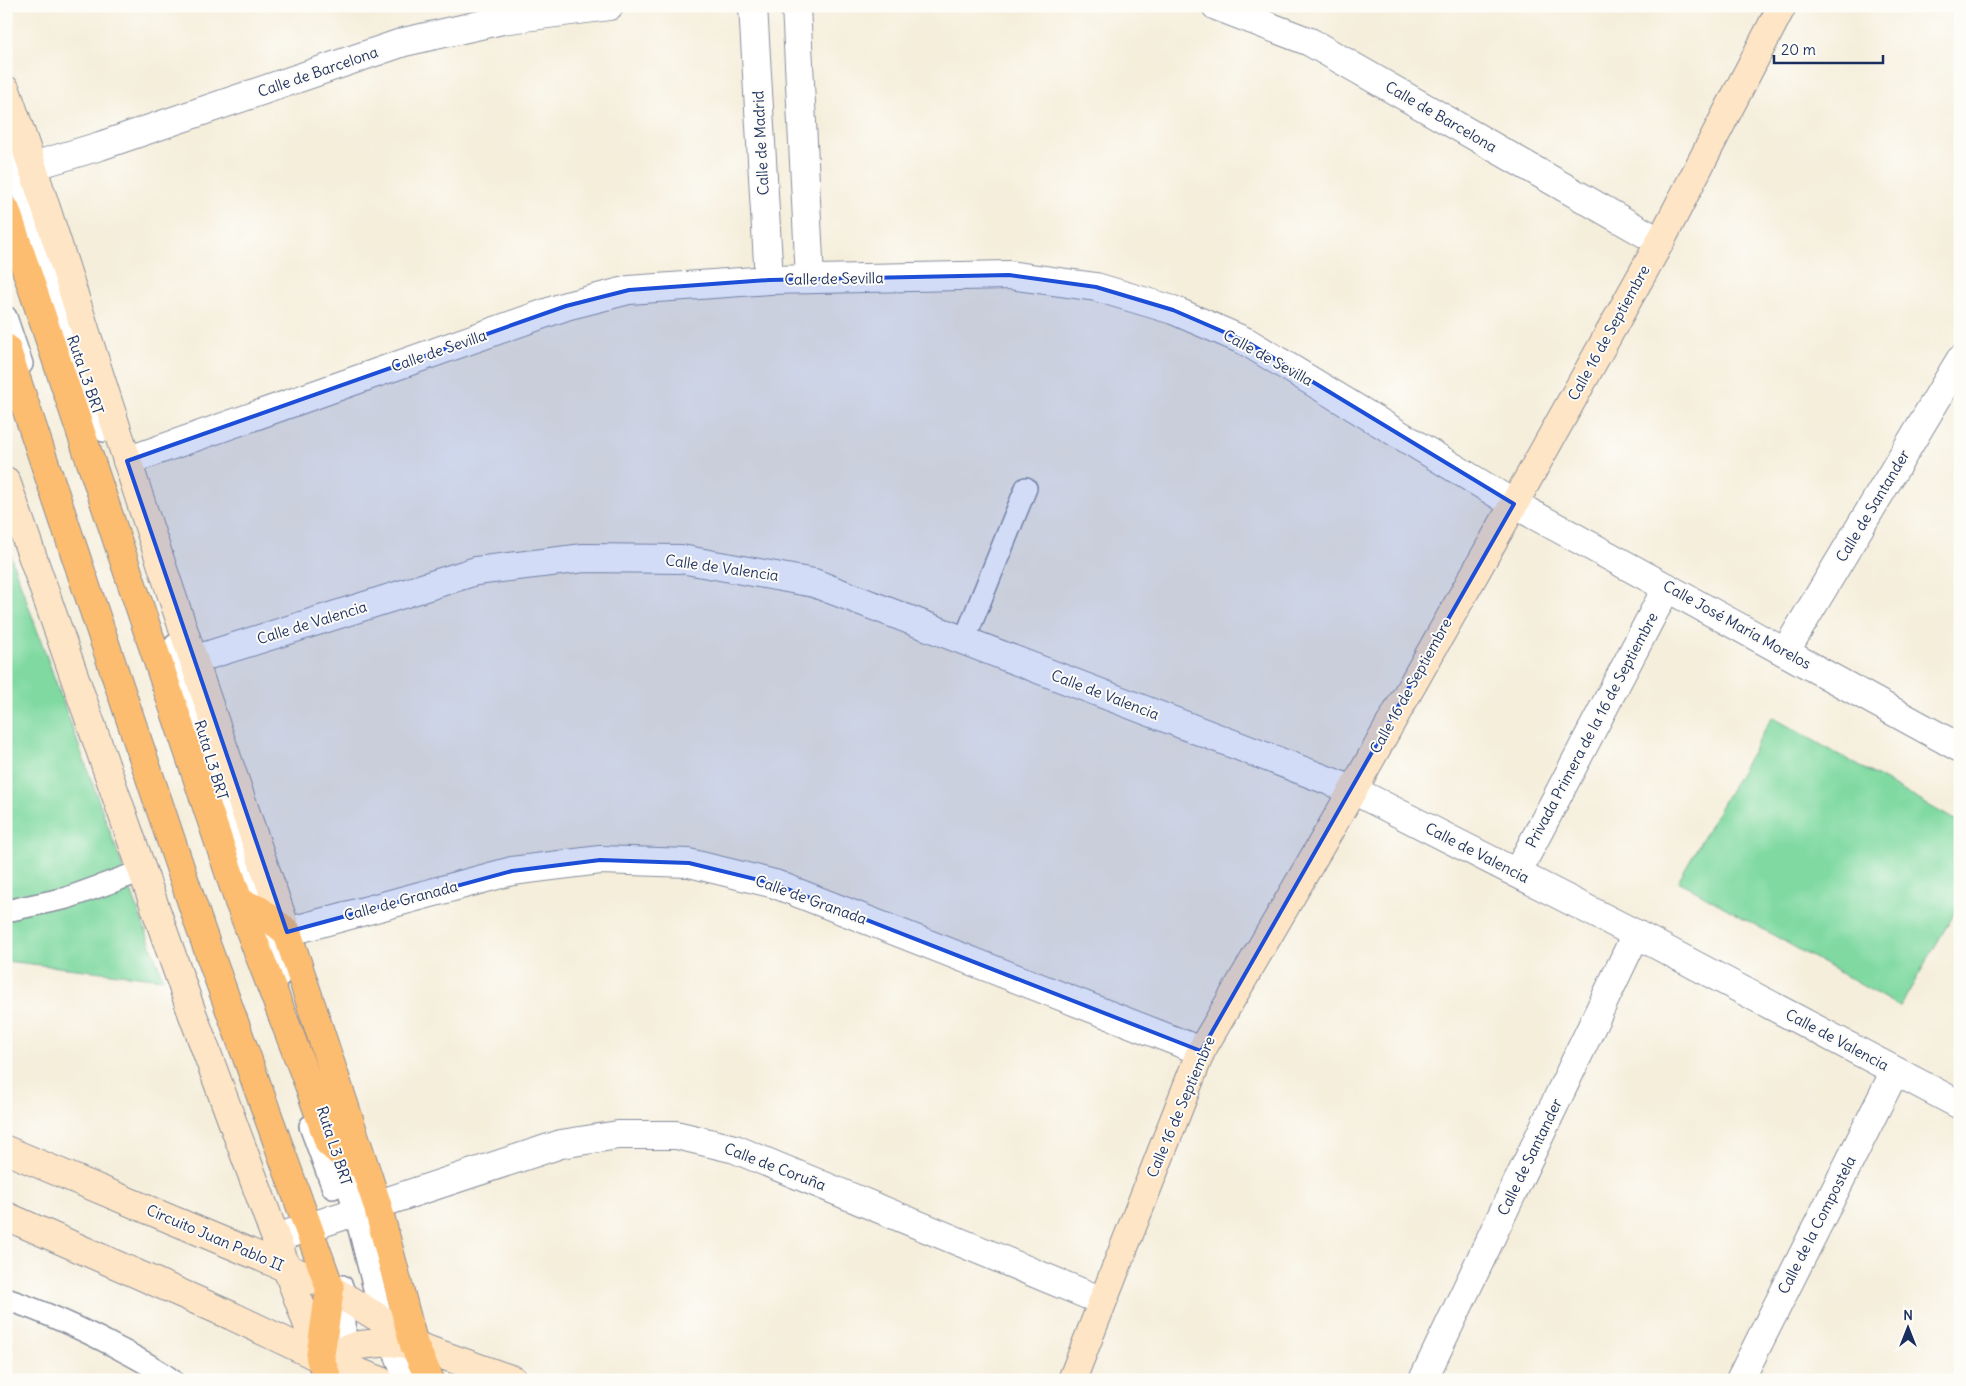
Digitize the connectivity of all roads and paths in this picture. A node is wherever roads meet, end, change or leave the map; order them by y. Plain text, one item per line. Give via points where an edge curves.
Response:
1 (609, 6) edge
2 (753, 6) edge
3 (796, 6) edge
4 (1216, 6) edge
5 (1782, 6) edge
6 (6, 90) edge
7 (6, 144) edge
8 (33, 166) junction
9 (6, 210) edge
10 (1660, 242) junction
11 (6, 246) edge
12 (810, 279) junction
13 (768, 280) junction
14 (6, 317) edge
15 (6, 348) edge
16 (1960, 360) edge
17 (6, 389) edge
18 (127, 461) junction
19 (6, 481) edge
20 (1026, 488) dead end
21 (1514, 504) junction
22 (1667, 587) junction
23 (964, 641) junction
24 (1785, 652) junction
25 (193, 660) junction
26 (152, 713) junction
27 (1960, 748) edge
28 (1353, 790) junction
29 (142, 871) junction
30 (1516, 873) junction
31 (249, 906) junction
32 (6, 911) edge
33 (286, 932) junction
34 (1636, 934) junction
35 (1202, 1051) junction
36 (1895, 1071) junction
37 (1960, 1105) edge
38 (334, 1149) junction
39 (6, 1150) edge
40 (364, 1165) junction
41 (6, 1216) edge
42 (325, 1221) junction
43 (288, 1269) junction
44 (331, 1293) junction
45 (6, 1299) edge
46 (1102, 1301) junction
47 (396, 1335) junction
48 (339, 1367) edge
49 (172, 1380) edge
50 (379, 1380) edge
51 (404, 1380) edge
52 (430, 1380) edge
53 (513, 1380) edge
54 (1072, 1380) edge
55 (1423, 1380) edge
56 (1740, 1380) edge

1 - 8 street, Calle de Barcelona via 502,20 404,42
2 - 13 street, Calle de Madrid
3 - 12 street
4 - 10 street, Calle de Barcelona via 1310,42
5 - 10 main road, Calle 16 de Septiembre
6 - 8 main road
7 - 31 lane, Ruta L3 BRT via 165,613
8 - 18 main road
9 - 26 main road
10 - 21 main road, Calle 16 de Septiembre
11 - 26 lane
12 - 13 street, Calle de Sevilla
12 - 21 street, Calle de Sevilla via 1010,275 1096,287 1173,310 1247,342
13 - 18 street, Calle de Sevilla via 629,290 566,306
14 - 26 lane
15 - 26 main road
16 - 24 street, Calle de Santander
17 - 42 lane via 221,1014
18 - 25 main road
19 - 29 main road
20 - 23 lane
21 - 22 street, Calle José María Morelos
21 - 28 main road, Calle 16 de Septiembre
22 - 24 street, Calle José María Morelos
22 - 30 street, Privada Primera de la 16 de Septiembre
23 - 25 street, Calle de Valencia via 814,583 681,559 584,558 476,571
23 - 28 street, Calle de Valencia
24 - 27 street, Calle José María Morelos
25 - 33 main road
26 - 31 main road
26 - 42 lane
26 - 42 main road via 201,930
28 - 30 street, Calle de Valencia
28 - 35 main road, Calle 16 de Septiembre
29 - 32 lane via 67,898
29 - 42 main road via 191,1010
30 - 34 street, Calle de Valencia
31 - 33 main road
31 - 38 main road via 326,1136
33 - 35 street, Calle de Granada via 512,871 600,860 689,863 775,884
33 - 40 main road
34 - 36 street, Calle de Valencia
34 - 55 street, Calle de Santander
35 - 46 main road, Calle 16 de Septiembre
36 - 37 street, Calle de Valencia
36 - 56 street, Calle de la Compostela
38 - 40 main road
38 - 42 lane, Ruta L3 BRT
39 - 43 main road, Circuito Juan Pablo II
40 - 42 main road
41 - 48 main road
42 - 43 main road
42 - 44 main road
42 - 46 street, Calle de Coruña via 561,1144 618,1136 676,1135 736,1149
42 - 47 main road
42 - 47 lane, Ruta L3 BRT
43 - 44 main road, Circuito Juan Pablo II
43 - 48 main road
44 - 47 main road, Circuito Juan Pablo II
44 - 48 main road
45 - 49 lane via 74,1325 158,1369
46 - 54 main road, Calle 16 de Septiembre
47 - 48 main road, Circuito Juan Pablo II via 359,1344
47 - 51 lane, Ruta L3 BRT
47 - 52 main road
47 - 53 main road, Circuito Juan Pablo II
48 - 50 main road

